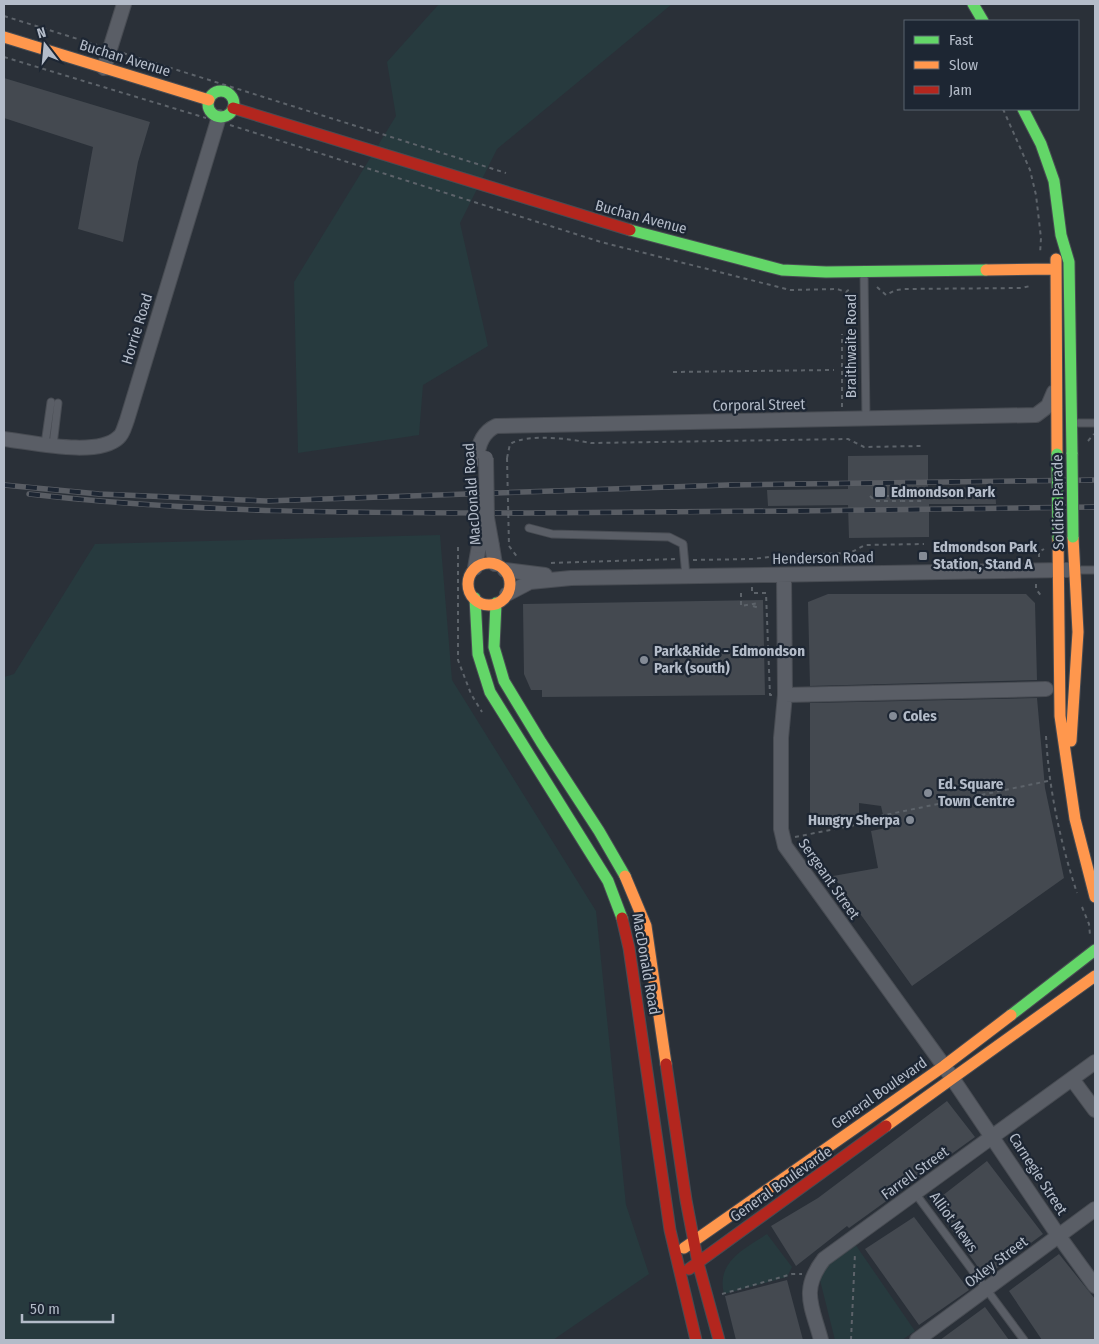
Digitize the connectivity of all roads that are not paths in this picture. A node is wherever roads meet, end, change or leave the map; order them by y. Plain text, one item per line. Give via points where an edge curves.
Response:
1 (124, 4) edge
2 (973, 4) edge
3 (986, 4) edge
4 (983, 20) edge
5 (984, 20) edge
6 (4, 37) edge
7 (104, 68) junction
8 (209, 100) junction
9 (233, 108) junction
10 (1024, 110) edge
11 (218, 119) junction
12 (1061, 236) junction
13 (1055, 269) junction
14 (864, 272) junction
15 (1056, 387) junction
16 (54, 403) dead end
17 (1036, 415) junction
18 (866, 419) junction
19 (1072, 423) junction
20 (1095, 423) edge
21 (485, 434) joint
22 (4, 439) edge
23 (49, 444) junction
24 (1057, 448) junction
25 (529, 528) dead end
26 (485, 546) junction
27 (500, 567) junction
28 (475, 568) junction
29 (1074, 570) junction
30 (1095, 570) edge
31 (1058, 571) junction
32 (784, 575) junction
33 (686, 576) junction
34 (571, 578) junction
35 (507, 594) junction
36 (474, 598) junction
37 (496, 603) junction
38 (1046, 689) dead end
39 (785, 695) junction
40 (1068, 770) junction
41 (1094, 881) edge
42 (1095, 897) edge
43 (646, 926) junction
44 (626, 930) junction
45 (1095, 950) edge
46 (1095, 976) edge
47 (1095, 1062) edge
48 (944, 1066) junction
49 (953, 1079) junction
50 (1072, 1079) junction
51 (1095, 1110) edge
52 (865, 1122) junction
53 (994, 1136) junction
54 (915, 1193) junction
55 (1095, 1209) edge
56 (1058, 1235) junction
57 (694, 1242) junction
58 (675, 1254) junction
59 (698, 1263) junction
60 (680, 1276) junction
61 (1095, 1286) edge
62 (986, 1290) junction
63 (696, 1340) edge
64 (719, 1340) edge
65 (821, 1340) edge
66 (917, 1340) edge
67 (1024, 1340) edge

1 - 7 street
2 - 4 street
3 - 5 street
6 - 7 street, Buchan Avenue
7 - 8 street, Buchan Avenue
8 - 9 street via 213,94 225,92 231,96
8 - 11 street via 210,111
9 - 11 street via 230,114
9 - 14 street, Buchan Avenue via 612,225 782,270
10 - 12 street, Soldiers Parade via 1041,144 1054,181
11 - 23 street, Horrie Road via 127,420 119,437 103,446 82,448
12 - 13 street, Soldiers Parade
12 - 19 street, Soldiers Parade via 1069,262
13 - 14 street, Buchan Avenue
13 - 15 street, Soldiers Parade
14 - 18 lane, Braithwaite Road
15 - 17 street via 1048,406
15 - 24 street, Soldiers Parade
16 - 23 lane
17 - 18 street, Corporal Street
17 - 24 street via 1048,426
18 - 21 street, Corporal Street via 509,424 496,426
19 - 20 lane
19 - 29 street, Soldiers Parade, bridge
21 - 26 street, MacDonald Road, bridge via 482,458 488,518
22 - 23 street, Horrie Road
24 - 31 street, Soldiers Parade, bridge
25 - 33 lane via 552,534 670,537 683,544
26 - 27 street, MacDonald Road
26 - 28 street, MacDonald Road
27 - 28 street via 483,564
27 - 34 street, Henderson Road
27 - 35 street via 510,580
28 - 36 street via 469,585
29 - 30 lane
29 - 31 street, Henderson Road
29 - 40 street, Soldiers Parade via 1078,632
31 - 32 street, Henderson Road
31 - 40 street, Soldiers Parade via 1060,716
32 - 33 street, Henderson Road
32 - 39 street, Sergeant Street
33 - 34 street, Henderson Road
34 - 35 street, Henderson Road via 530,582
35 - 37 street
36 - 37 street via 484,603
36 - 44 street, MacDonald Road via 476,650 483,679 599,865 616,898
37 - 43 street, MacDonald Road via 494,647 504,681 620,863
38 - 39 street
39 - 48 street, Sergeant Street via 781,738 783,840 789,853
40 - 41 street, Soldiers Parade via 1076,819
41 - 42 street, Soldiers Parade
43 - 44 street
43 - 57 street, MacDonald Road
44 - 58 street, MacDonald Road
45 - 48 street, General Boulevard
46 - 49 street, General Boulevarde
47 - 50 street, Farrell Street
48 - 49 street, Sergeant Street
48 - 52 street, General Boulevard
49 - 52 street via 945,1077 933,1081 892,1110
49 - 53 street, Carnegie Street
49 - 59 street, General Boulevarde
50 - 51 street
50 - 53 street, Farrell Street
52 - 57 street, General Boulevard
53 - 54 street, Farrell Street
53 - 56 street, Carnegie Street
54 - 62 lane, Alliot Mews
54 - 65 street, Farrell Street via 824,1259 813,1274 809,1286 810,1300
55 - 56 street, Oxley Street
56 - 61 street, Carnegie Street
56 - 62 street, Oxley Street
57 - 58 street, General Boulevard
57 - 59 street, MacDonald Road
58 - 60 street, MacDonald Road
59 - 60 street, General Boulevarde
59 - 64 street, MacDonald Road
60 - 63 street, MacDonald Road
62 - 66 street, Oxley Street
62 - 67 lane, Alliot Mews

